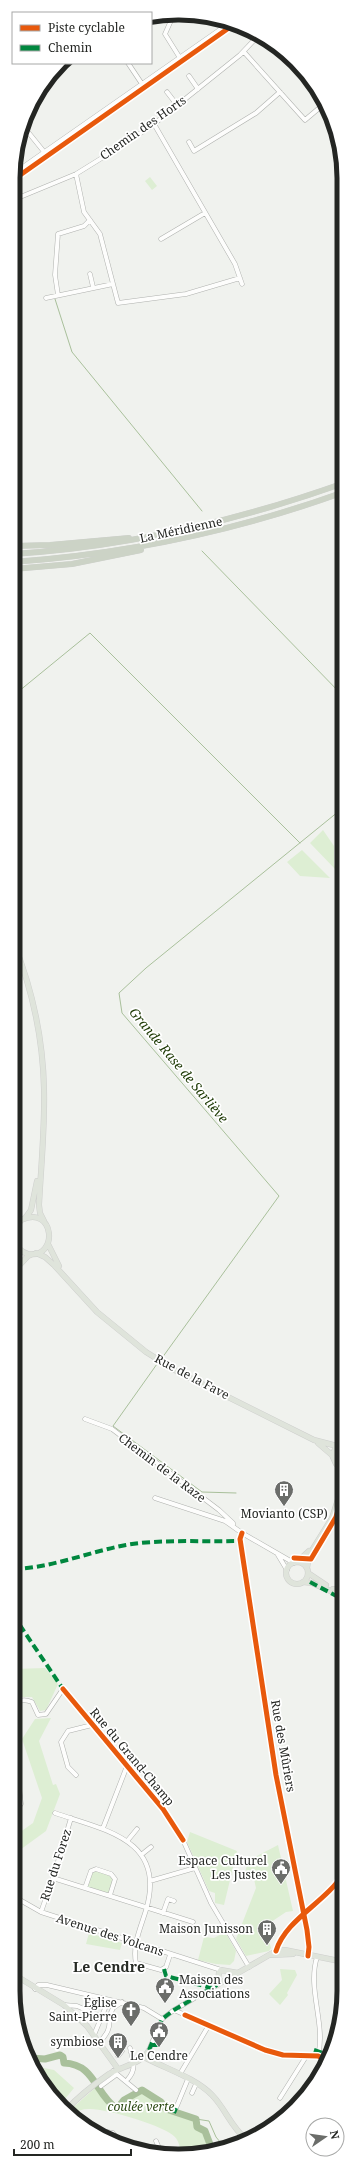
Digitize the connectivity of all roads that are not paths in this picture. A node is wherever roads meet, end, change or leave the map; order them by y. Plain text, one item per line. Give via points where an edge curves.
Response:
1 (171, 20) edge
2 (224, 26) edge
3 (255, 39) edge
4 (244, 52) junction
5 (180, 58) junction
6 (129, 64) edge
7 (189, 76) dead end
8 (142, 84) junction
9 (198, 89) junction
10 (167, 92) dead end
11 (280, 92) junction
12 (177, 105) junction
13 (320, 107) edge
14 (154, 124) junction
15 (27, 131) edge
16 (189, 142) dead end
17 (45, 153) junction
18 (20, 169) edge
19 (76, 174) junction
20 (20, 197) edge
21 (205, 213) junction
22 (90, 220) junction
23 (160, 239) dead end
24 (90, 274) dead end
25 (240, 278) junction
26 (113, 284) junction
27 (242, 284) dead end
28 (93, 287) junction
29 (58, 295) junction
30 (46, 298) dead end
31 (337, 485) edge
32 (337, 494) edge
33 (149, 537) junction
34 (156, 545) junction
35 (20, 546) edge
36 (20, 553) edge
37 (20, 561) edge
38 (20, 569) edge
39 (20, 961) edge
40 (41, 1159) junction
41 (26, 1217) junction
42 (44, 1221) junction
43 (20, 1222) edge
44 (48, 1244) junction
45 (20, 1248) edge
46 (35, 1254) junction
47 (20, 1265) edge
48 (83, 1297) junction
49 (85, 1419) dead end
50 (314, 1440) junction
51 (337, 1443) edge
52 (337, 1448) edge
53 (332, 1455) junction
54 (337, 1464) edge
55 (156, 1498) dead end
56 (337, 1501) edge
57 (233, 1525) junction
58 (242, 1533) junction
59 (317, 1541) junction
60 (275, 1552) junction
61 (296, 1562) junction
62 (287, 1570) junction
63 (308, 1571) junction
64 (303, 1582) junction
65 (337, 1590) edge
66 (337, 1594) edge
67 (20, 1701) edge
68 (92, 1725) junction
69 (127, 1766) junction
70 (76, 1775) dead end
71 (20, 1796) edge
72 (20, 1805) edge
73 (55, 1813) dead end
74 (71, 1818) junction
75 (103, 1828) junction
76 (137, 1829) dead end
77 (128, 1840) junction
78 (151, 1848) dead end
79 (141, 1854) junction
80 (195, 1868) junction
81 (53, 1878) junction
82 (150, 1881) junction
83 (337, 1883) edge
84 (335, 1886) joint
85 (85, 1888) junction
86 (110, 1895) junction
87 (20, 1900) edge
88 (174, 1901) dead end
89 (146, 1908) junction
90 (41, 1912) junction
91 (163, 1913) junction
92 (302, 1914) junction
93 (193, 1922) dead end
94 (136, 1944) junction
95 (276, 1951) junction
96 (170, 1955) junction
97 (306, 1955) junction
98 (268, 1956) junction
99 (317, 1957) junction
100 (337, 1961) edge
101 (249, 1967) junction
102 (210, 1968) junction
103 (221, 1970) junction
104 (228, 1971) junction
105 (238, 1973) junction
106 (219, 1977) junction
107 (20, 1979) edge
108 (227, 1979) junction
109 (217, 1985) junction
110 (35, 1989) junction
111 (122, 2002) junction
112 (64, 2005) junction
113 (106, 2006) dead end
114 (174, 2010) junction
115 (101, 2016) junction
116 (162, 2019) junction
117 (109, 2020) junction
118 (209, 2025) junction
119 (94, 2035) junction
120 (99, 2042) junction
121 (130, 2048) dead end
122 (149, 2050) joint
123 (122, 2051) dead end
124 (118, 2056) dead end
125 (307, 2056) junction
126 (318, 2056) junction
127 (144, 2057) junction
128 (322, 2058) edge
129 (134, 2062) junction
130 (116, 2072) junction
131 (180, 2074) junction
132 (128, 2079) dead end
133 (188, 2079) junction
134 (196, 2084) junction
135 (136, 2090) dead end
136 (192, 2093) dead end
137 (280, 2098) dead end
138 (70, 2106) edge
139 (176, 2108) dead end
140 (105, 2132) edge
141 (243, 2136) edge
142 (117, 2137) edge
143 (156, 2141) dead end
144 (159, 2148) edge

1 - 5 street via 165,34
2 - 5 street
3 - 4 street, Chemin des Horts
4 - 9 street, Chemin des Horts
4 - 11 street
5 - 8 street
6 - 8 street
7 - 9 street
8 - 17 street
9 - 12 street, Chemin des Horts
10 - 12 street
11 - 13 street via 305,120
11 - 16 street via 256,113 194,151
12 - 14 street, Chemin des Horts
14 - 19 street, Chemin des Horts
14 - 21 street
15 - 17 street
17 - 18 street
19 - 20 street, Chemin des Horts
19 - 22 street via 84,212
21 - 23 street
21 - 25 street via 235,264
22 - 26 street via 100,234
22 - 29 street via 84,226 58,234 55,276
24 - 28 street
25 - 26 street via 186,294 118,303
25 - 27 street
26 - 28 street
28 - 29 street
29 - 30 street
31 - 33 highway, La Méridienne via 240,516
32 - 34 highway, La Méridienne via 243,525
33 - 35 highway
33 - 36 highway, La Méridienne via 75,549
34 - 37 highway, La Méridienne
34 - 38 highway via 72,564
39 - 40 main road via 27,981 40,1042 44,1089
40 - 41 main road via 31,1210
40 - 42 main road, Rue de la Fave via 39,1205
41 - 42 main road
41 - 43 main road
42 - 44 main road, Rue de la Fave via 50,1232
44 - 46 main road
44 - 48 main road, Rue de la Fave via 56,1263
45 - 46 main road, Rue de la Fave
46 - 47 main road via 28,1256
46 - 48 main road, Rue de la Fave via 45,1257 54,1265
48 - 50 main road, Rue de la Fave via 128,1339 165,1364
49 - 57 street, Chemin de la Raze via 112,1429 219,1510
50 - 51 main road, Rue de la Fave
50 - 53 main road, Rue de la Fave
52 - 53 main road
53 - 54 main road
55 - 57 street
56 - 59 main road via 332,1518
57 - 58 street
58 - 60 street
58 - 92 street, Rue des Mûriers via 240,1539 275,1767
59 - 61 main road
59 - 63 main road via 307,1562
60 - 61 street
60 - 62 street
61 - 62 main road
61 - 63 main road via 303,1564
62 - 64 main road via 287,1577 291,1582
63 - 64 main road
63 - 65 main road via 329,1587
64 - 66 main road via 312,1583
67 - 68 street, Rue du Grand-Champ via 32,1702 38,1715 46,1714 63,1689
68 - 69 street, Rue du Grand-Champ
68 - 70 street via 68,1731 61,1742 68,1767
69 - 75 street
69 - 80 street, Rue du Grand-Champ via 163,1809 183,1840
71 - 72 street
73 - 74 street
74 - 75 street
74 - 81 street, Rue du Forez
75 - 77 street
76 - 77 street
77 - 79 street
78 - 79 street
79 - 82 street
80 - 82 street
80 - 101 street, Rue du Grand-Champ via 211,1903
81 - 85 street
81 - 90 street, Rue du Forez
82 - 89 street
83 - 84 street
84 - 92 street
85 - 86 street
85 - 86 street via 91,1871 96,1869 111,1874 115,1879
86 - 89 street
87 - 90 street, Avenue des Volcans
88 - 91 street via 168,1899
89 - 91 street
89 - 94 street
90 - 94 street, Avenue des Volcans
91 - 93 street
92 - 95 street via 281,1938
92 - 97 street, Rue des Mûriers via 309,1947
94 - 96 street, Avenue des Volcans
94 - 96 street via 138,1964 164,1969
95 - 97 main road via 285,1950
95 - 98 main road
96 - 102 street, Avenue des Volcans
97 - 98 main road
97 - 99 main road
98 - 101 main road
99 - 100 main road
99 - 126 street via 314,1972 321,2039
101 - 105 main road
102 - 103 street, Avenue des Volcans
102 - 106 street, Avenue des Volcans
103 - 104 main road
103 - 106 main road
104 - 105 main road
104 - 108 main road
105 - 108 main road
106 - 108 main road
106 - 109 main road
107 - 110 main road
108 - 109 main road
109 - 114 street
110 - 111 street via 38,1985 47,1985
110 - 112 main road
111 - 116 street via 144,2008
111 - 117 street via 113,2008
112 - 115 street via 77,2006
112 - 119 main road
113 - 115 street
114 - 116 street
114 - 118 street
115 - 117 street
115 - 119 street
116 - 122 street
117 - 120 street via 111,2022 107,2035
118 - 125 street via 265,2050
118 - 131 street
119 - 120 main road
120 - 130 main road
121 - 129 street
122 - 127 main road
123 - 124 street
125 - 126 street
125 - 137 street
126 - 128 street
127 - 129 main road
127 - 131 main road
129 - 130 main road
129 - 132 street via 134,2072
130 - 135 street
130 - 138 main road via 77,2098
131 - 133 main road
133 - 134 main road
133 - 139 street
134 - 136 street
134 - 141 main road via 211,2094
140 - 142 street via 114,2133
143 - 144 street

